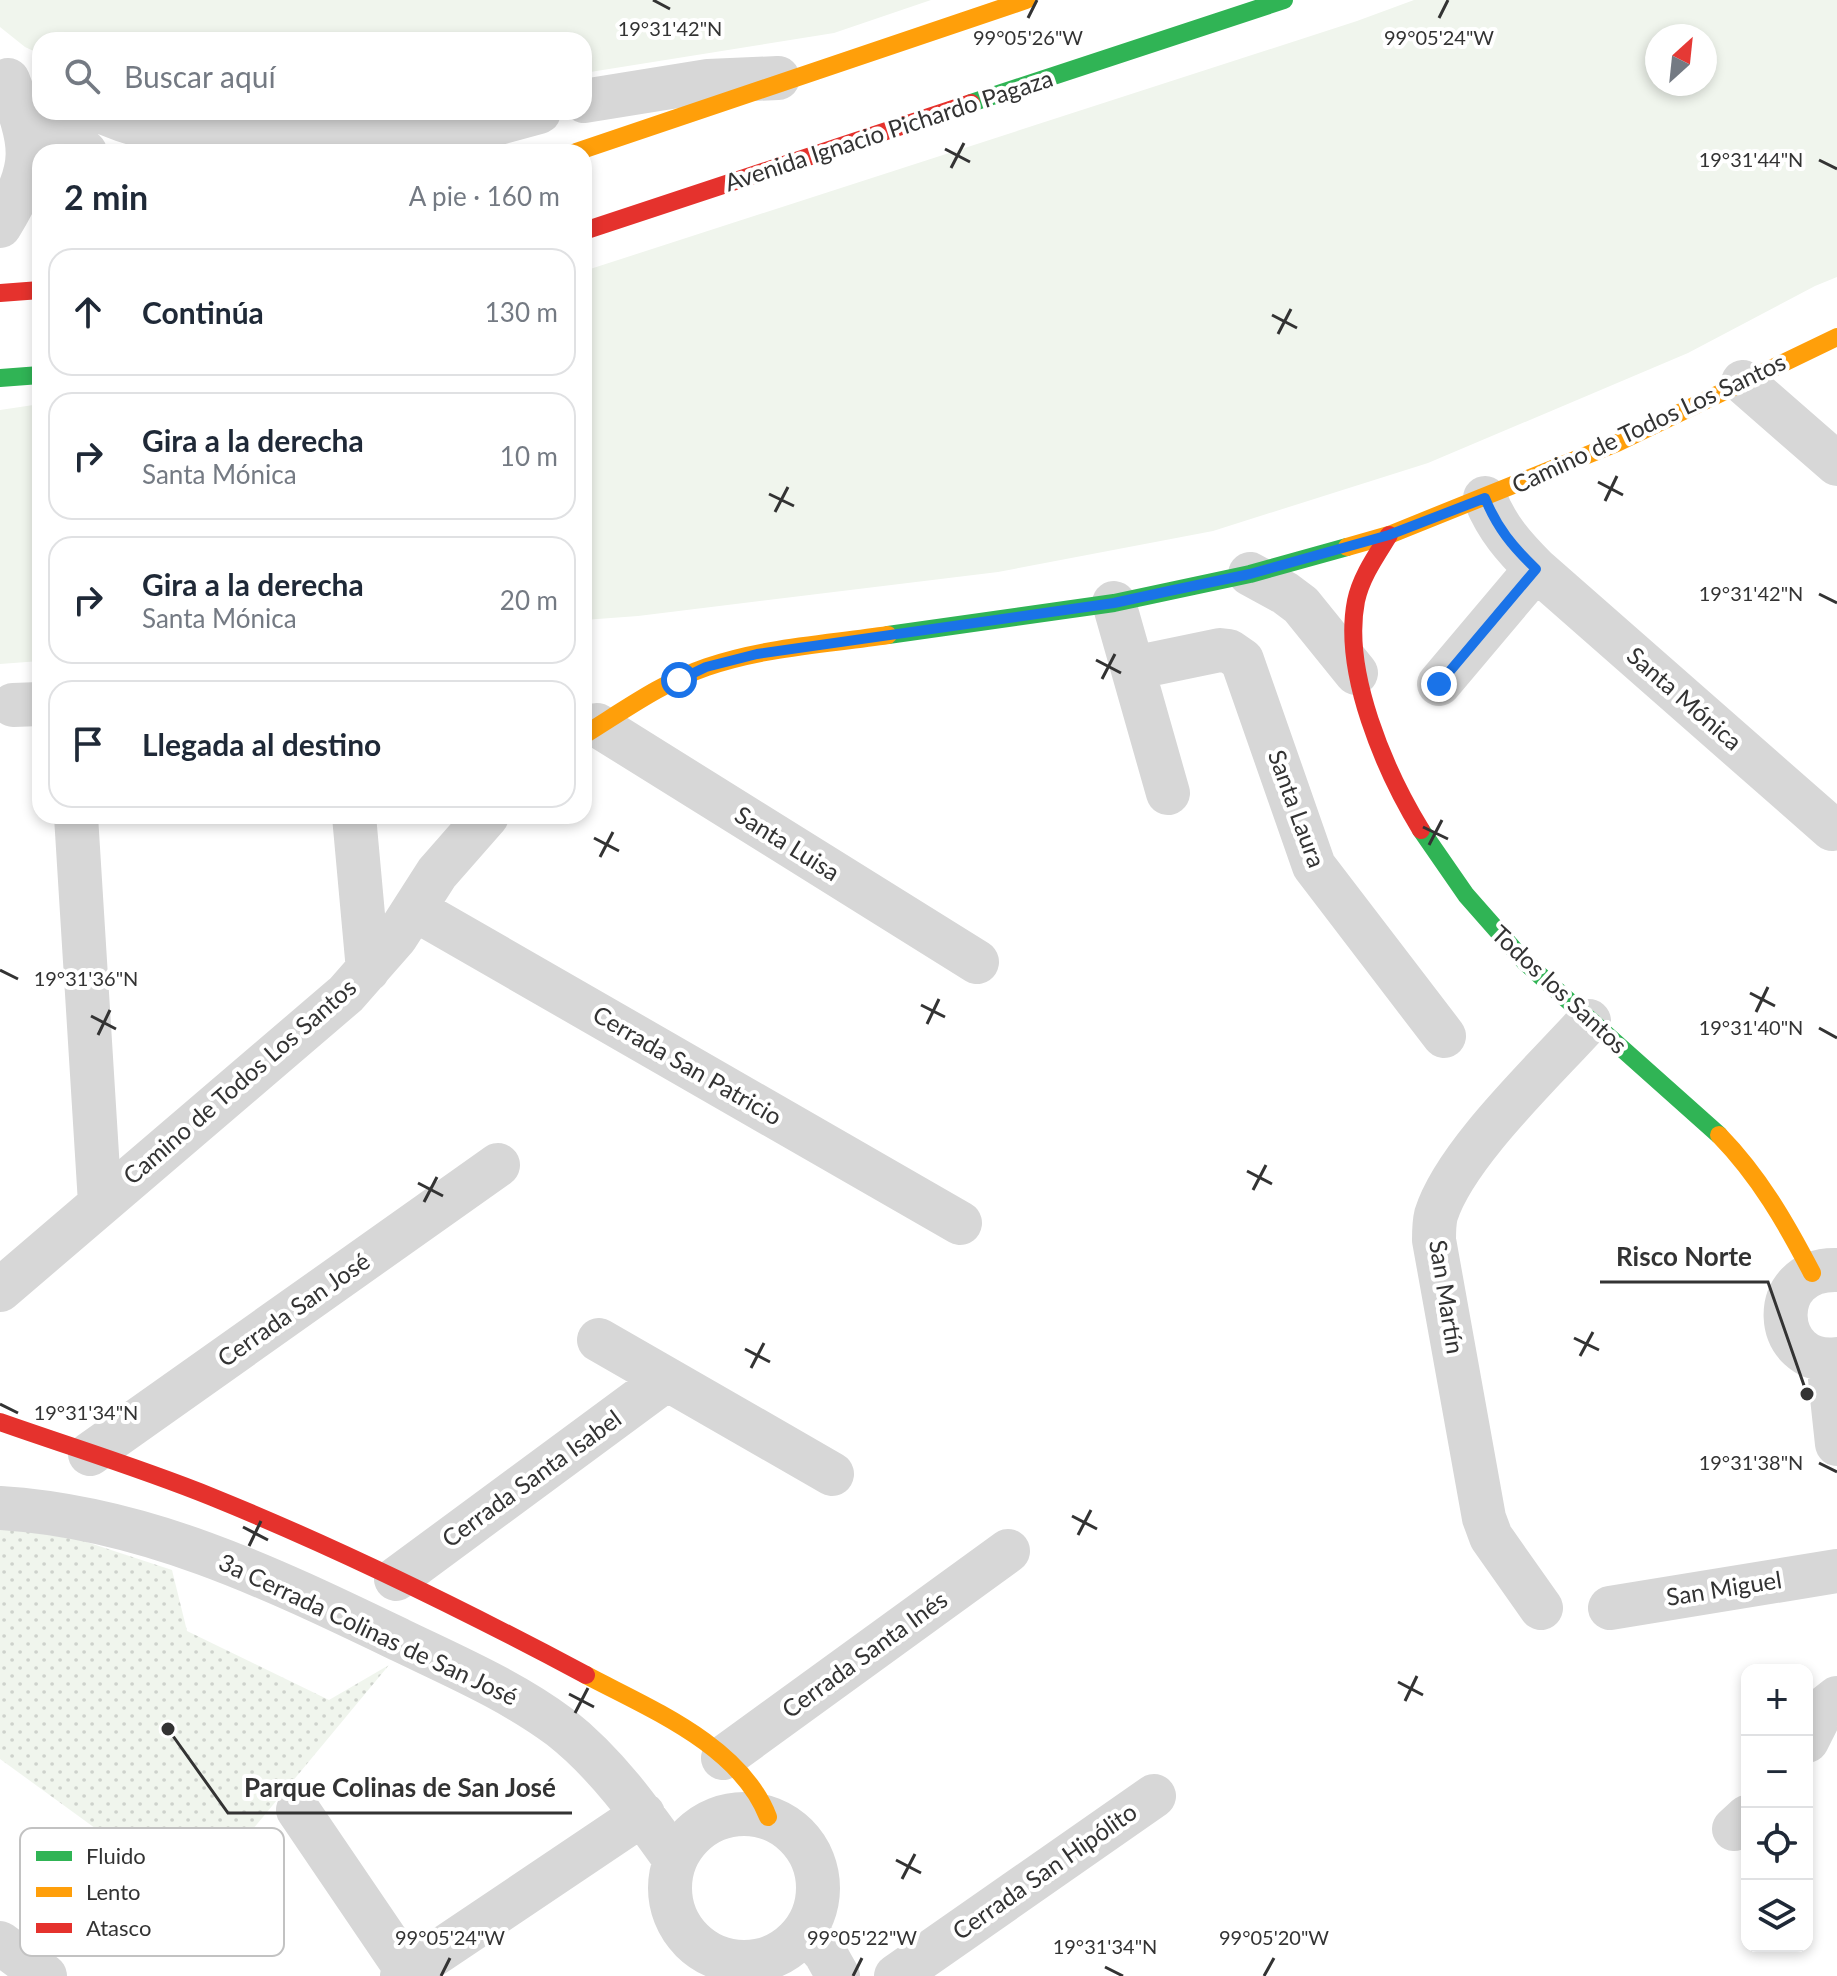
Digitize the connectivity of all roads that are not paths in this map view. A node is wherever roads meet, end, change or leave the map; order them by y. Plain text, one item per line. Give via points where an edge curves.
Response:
1 (1026, 0) edge
2 (1284, 0) edge
3 (793, 77) junction
4 (16, 82) edge
5 (592, 100) edge
6 (32, 101) edge
7 (51, 120) edge
8 (121, 120) edge
9 (508, 120) edge
10 (465, 131) junction
11 (76, 144) edge
12 (427, 144) edge
13 (592, 146) edge
14 (0, 226) edge
15 (592, 228) edge
16 (32, 231) edge
17 (0, 233) edge
18 (32, 291) edge
19 (0, 293) edge
20 (1837, 337) edge
21 (32, 376) edge
22 (0, 378) edge
23 (1743, 382) junction
24 (1837, 464) edge
25 (1485, 498) junction
26 (1389, 535) junction
27 (1536, 569) junction
28 (1250, 574) junction
29 (1114, 603) junction
30 (1133, 668) junction
31 (1356, 673) junction
32 (1439, 684) dead end
33 (592, 729) edge
34 (592, 731) edge
35 (1168, 793) dead end
36 (76, 824) edge
37 (355, 824) edge
38 (480, 824) edge
39 (1832, 829) dead end
40 (414, 909) junction
41 (977, 962) dead end
42 (368, 970) junction
43 (1589, 1021) junction
44 (1444, 1036) dead end
45 (498, 1165) dead end
46 (100, 1203) junction
47 (960, 1223) dead end
48 (1824, 1272) edge
49 (0, 1290) edge
50 (599, 1340) dead end
51 (1832, 1360) edge
52 (667, 1379) junction
53 (0, 1422) edge
54 (1837, 1444) edge
55 (90, 1454) junction
56 (832, 1474) dead end
57 (0, 1508) edge
58 (1008, 1551) dead end
59 (1837, 1571) edge
60 (396, 1579) junction
61 (1541, 1608) dead end
62 (1610, 1608) dead end
63 (1837, 1698) edge
64 (1810, 1736) edge
65 (723, 1758) junction
66 (1154, 1796) dead end
67 (298, 1810) dead end
68 (643, 1814) junction
69 (768, 1817) junction
70 (675, 1860) junction
71 (806, 1931) junction
72 (0, 1943) edge
73 (405, 1974) edge
74 (45, 1976) edge
75 (838, 1976) edge
76 (896, 1976) edge

1 - 3 street
2 - 15 street, Avenida Ignacio Pichardo Pagaza
3 - 5 street via 708,81
3 - 13 street
4 - 6 street
4 - 14 street via 27,168
7 - 11 street
8 - 10 street via 214,140
9 - 10 street
10 - 12 street
16 - 17 street
18 - 19 street
20 - 23 street, Camino de Todos Los Santos
21 - 22 street
23 - 24 street
23 - 25 street, Camino de Todos Los Santos
25 - 26 street, Camino de Todos Los Santos
25 - 27 street, Santa Mónica via 1510,543
26 - 28 street, Camino de Todos Los Santos
26 - 31 street, Todos los Santos via 1356,601
27 - 32 street
27 - 39 street, Santa Mónica
28 - 29 street, Camino de Todos Los Santos
28 - 31 street, Todos los Santos via 1301,605
29 - 30 street
29 - 33 street, Camino de Todos Los Santos via 757,654 706,667
30 - 35 street
30 - 44 street, Santa Laura via 1220,650 1242,660 1314,866
31 - 43 street, Todos los Santos via 1397,787 1431,850 1498,935
34 - 41 street, Santa Luisa
36 - 46 street
37 - 42 street
38 - 40 street, Camino de Todos Los Santos
40 - 42 street, Camino de Todos Los Santos
40 - 47 street, Cerrada San Patricio
42 - 46 street, Camino de Todos Los Santos via 312,1024
43 - 48 street, Todos los Santos via 1732,1149
43 - 61 street, San Martín via 1466,1161 1435,1217 1434,1240 1484,1518 1491,1537
45 - 55 street, Cerrada San José
46 - 49 street, Camino de Todos Los Santos
48 - 51 street via 1799,1281 1790,1293 1785,1323 1800,1349
50 - 52 street
51 - 54 street
52 - 56 street
52 - 60 street, Cerrada Santa Isabel
53 - 55 street
55 - 60 street via 222,1502
57 - 68 street, 3a Cerrada Colinas de San José via 141,1530 364,1623 482,1680 560,1727
58 - 65 street, Cerrada Santa Inés
59 - 62 street, San Miguel
60 - 65 street via 666,1719
63 - 64 street via 1823,1709
65 - 69 street via 743,1775
66 - 76 street, Cerrada San Hipólito
67 - 73 street
68 - 70 street, 3a Cerrada Colinas de San José
68 - 73 street
69 - 70 street via 740,1814 713,1820 690,1836
69 - 71 street via 785,1826 812,1855 819,1894
70 - 71 street via 669,1883 681,1929 720,1959 767,1960 789,1949
71 - 75 street
72 - 74 street

